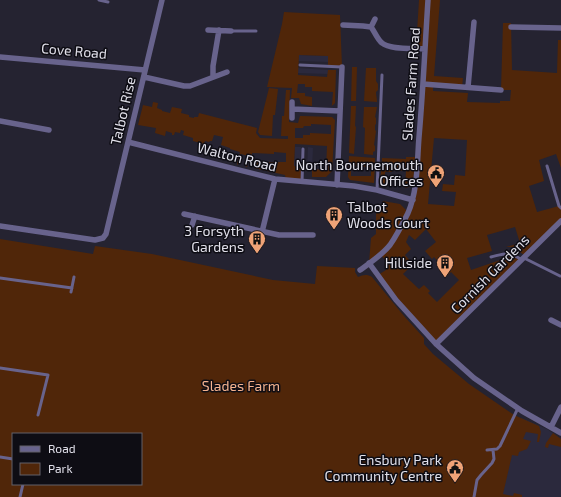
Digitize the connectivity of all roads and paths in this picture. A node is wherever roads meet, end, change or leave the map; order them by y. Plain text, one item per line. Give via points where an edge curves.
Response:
1 (99, 0) edge
2 (162, 0) edge
3 (428, 0) edge
4 (108, 2) dead end
5 (375, 18) dead end
6 (474, 22) dead end
7 (343, 25) dead end
8 (371, 27) junction
9 (511, 27) dead end
10 (561, 28) edge
11 (208, 30) dead end
12 (219, 30) junction
13 (231, 31) joint
14 (256, 31) dead end
15 (425, 49) junction
16 (0, 57) edge
17 (300, 65) dead end
18 (342, 67) joint
19 (146, 70) junction
20 (227, 72) dead end
21 (382, 75) dead end
22 (144, 76) junction
23 (213, 77) junction
24 (423, 84) junction
25 (468, 87) junction
26 (501, 90) dead end
27 (292, 102) dead end
28 (292, 109) junction
29 (340, 111) junction
30 (292, 118) dead end
31 (0, 122) edge
32 (49, 130) dead end
33 (128, 142) junction
34 (303, 149) dead end
35 (547, 166) dead end
36 (275, 179) junction
37 (302, 182) junction
38 (337, 184) junction
39 (377, 190) junction
40 (413, 200) junction
41 (561, 208) edge
42 (184, 214) dead end
43 (195, 216) junction
44 (561, 221) edge
45 (192, 225) dead end
46 (0, 226) edge
47 (262, 232) junction
48 (313, 235) dead end
49 (491, 257) dead end
50 (523, 259) junction
51 (369, 263) junction
52 (360, 270) dead end
53 (560, 276) dead end
54 (74, 277) dead end
55 (0, 278) edge
56 (551, 320) dead end
57 (561, 325) edge
58 (436, 344) junction
59 (0, 368) edge
60 (561, 407) edge
61 (518, 408) junction
62 (38, 415) dead end
63 (551, 427) junction
64 (561, 433) edge
65 (487, 450) dead end
66 (493, 450) junction
67 (0, 457) edge
68 (12, 459) edge
69 (23, 485) edge
70 (20, 497) edge
71 (474, 497) edge

1 - 4 lane
2 - 19 street, Talbot Rise
3 - 15 street, Slades Farm Road
5 - 8 street
6 - 25 street
7 - 8 street
8 - 15 street via 384,44
9 - 10 street
11 - 12 street
12 - 13 street
12 - 23 street
13 - 14 lane
15 - 24 street, Slades Farm Road
16 - 19 street, Cove Road
17 - 18 lane
18 - 29 street
19 - 22 street, Talbot Rise
20 - 23 street
21 - 39 lane
22 - 23 street via 184,86
22 - 33 street, Talbot Rise
24 - 25 street
24 - 40 street, Slades Farm Road
25 - 26 street
27 - 28 street
28 - 29 street
28 - 30 street
29 - 38 street
31 - 32 street
33 - 36 street, Walton Road
33 - 46 street, Talbot Rise via 108,228 103,238 95,240
34 - 37 lane
35 - 41 lane
36 - 37 street, Walton Road
36 - 47 street
37 - 38 street, Walton Road
38 - 39 street, Walton Road
39 - 40 street, Walton Road
40 - 51 street, Slades Farm Road via 390,245
42 - 43 street
43 - 45 street
43 - 47 street
44 - 50 street, Cornish Gardens
47 - 48 street
49 - 50 lane via 508,253
50 - 53 lane
50 - 58 street, Cornish Gardens
51 - 52 street, Slades Farm Road
51 - 58 street via 396,300
54 - 55 lane via 72,290
56 - 57 street
58 - 61 street via 474,378
59 - 62 lane via 48,375
60 - 63 street
61 - 63 street
61 - 66 lane via 500,446
63 - 64 street
65 - 66 lane
66 - 71 lane via 494,459 477,480
67 - 68 lane
69 - 70 lane

